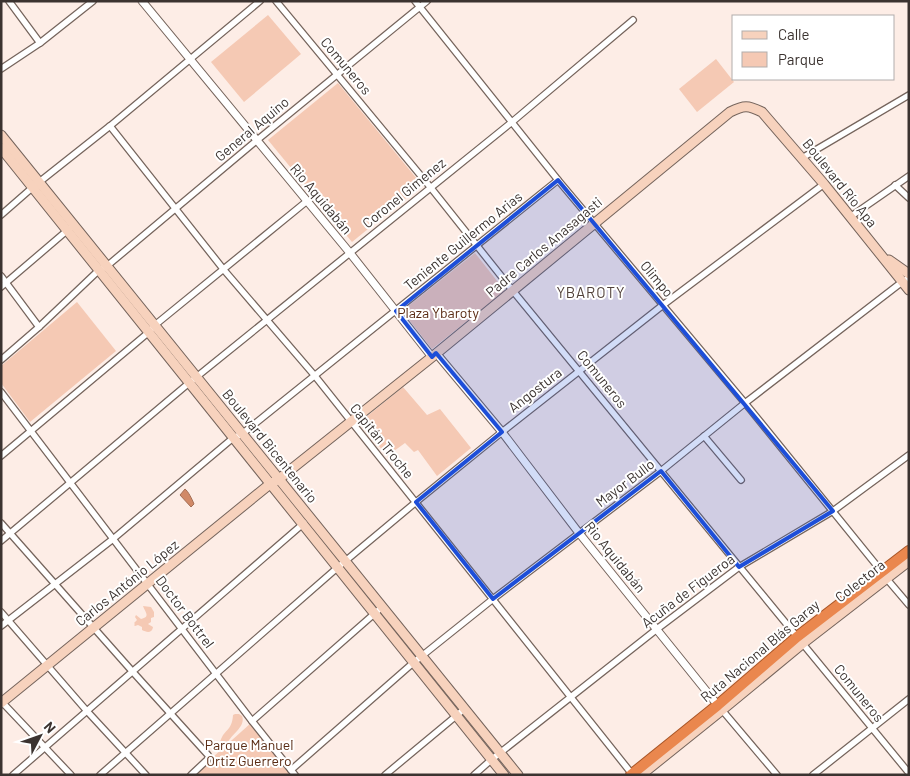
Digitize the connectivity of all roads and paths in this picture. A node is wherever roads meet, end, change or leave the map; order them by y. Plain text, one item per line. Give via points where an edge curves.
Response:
1 (9, 1) edge
2 (92, 1) edge
3 (142, 1) edge
4 (260, 1) edge
5 (276, 1) edge
6 (416, 1) edge
7 (427, 1) edge
8 (420, 7) junction
9 (633, 20) dead end
10 (40, 43) junction
11 (189, 60) junction
12 (1, 69) edge
13 (337, 75) junction
14 (909, 95) edge
15 (741, 107) joint
16 (512, 122) junction
17 (110, 126) junction
18 (2, 141) edge
19 (256, 141) junction
20 (802, 158) junction
21 (909, 176) edge
22 (558, 180) junction
23 (824, 184) junction
24 (36, 185) junction
25 (895, 185) junction
26 (431, 188) junction
27 (909, 198) edge
28 (307, 201) junction
29 (176, 209) junction
30 (1, 215) edge
31 (850, 217) junction
32 (594, 223) junction
33 (71, 227) junction
34 (477, 246) junction
35 (879, 252) junction
36 (350, 253) junction
37 (103, 268) junction
38 (224, 270) junction
39 (909, 274) edge
40 (1, 276) edge
41 (905, 280) edge
42 (4, 285) edge
43 (909, 290) edge
44 (513, 291) junction
45 (663, 305) junction
46 (396, 311) junction
47 (267, 320) junction
48 (39, 327) junction
49 (152, 329) junction
50 (434, 355) junction
51 (1, 360) edge
52 (580, 371) junction
53 (314, 376) junction
54 (193, 380) junction
55 (1, 392) edge
56 (745, 403) junction
57 (351, 422) junction
58 (32, 431) junction
59 (502, 432) junction
60 (242, 434) junction
61 (704, 436) junction
62 (234, 438) junction
63 (909, 455) edge
64 (1, 456) edge
65 (661, 471) junction
66 (279, 479) junction
67 (741, 480) dead end
68 (70, 483) junction
69 (270, 484) junction
70 (416, 502) junction
71 (833, 511) junction
72 (310, 518) junction
73 (1, 524) edge
74 (302, 524) junction
75 (10, 533) junction
76 (580, 533) junction
77 (113, 539) junction
78 (1, 540) edge
79 (909, 551) edge
80 (909, 560) edge
81 (345, 562) junction
82 (739, 567) junction
83 (337, 568) junction
84 (884, 575) junction
85 (55, 584) junction
86 (147, 584) junction
87 (493, 599) junction
88 (909, 605) edge
89 (382, 607) junction
90 (1, 612) edge
91 (374, 614) junction
92 (8, 620) junction
93 (1, 626) edge
94 (93, 628) junction
95 (181, 628) junction
96 (657, 629) junction
97 (799, 640) junction
98 (422, 656) junction
99 (413, 663) junction
100 (47, 666) junction
101 (132, 671) junction
102 (216, 674) junction
103 (571, 697) junction
104 (909, 699) edge
105 (2, 702) edge
106 (720, 708) junction
107 (464, 709) junction
108 (86, 710) junction
109 (170, 713) junction
110 (456, 716) junction
111 (252, 721) junction
112 (872, 728) junction
113 (44, 747) junction
114 (125, 753) junction
115 (500, 753) junction
116 (491, 760) junction
117 (293, 772) edge
118 (909, 773) edge
119 (634, 774) edge
120 (13, 775) edge
121 (71, 775) edge
122 (100, 775) edge
123 (146, 775) edge
124 (190, 775) edge
125 (385, 775) edge
126 (474, 775) edge
127 (504, 775) edge
128 (518, 775) edge
129 (777, 775) edge
130 (813, 775) edge

1 - 10 street
2 - 10 street
3 - 11 street, Rio Aquidabán
4 - 11 street
5 - 13 street, Comuneros
6 - 8 street, Olimpo
7 - 8 street, General Aquino
8 - 13 street, General Aquino
8 - 16 street, Olimpo
9 - 16 street, Coronel Gimenez
10 - 12 street
11 - 17 street
11 - 19 street, Rio Aquidabán
13 - 19 street, General Aquino
13 - 26 street, Comuneros
14 - 20 street
15 - 20 main road, Boulevard Río Apa via 751,106 762,112
15 - 32 main road, Padre Carlos Anasagasti via 730,112
16 - 22 street, Olimpo
16 - 26 street, Coronel Gimenez
17 - 24 street
17 - 29 street, Capitán Troche
18 - 24 main road, Boulevard Bicentenario
19 - 28 street, Rio Aquidabán
19 - 29 street, General Aquino
20 - 23 main road, Boulevard Río Apa
21 - 25 street
22 - 32 street, Olimpo
22 - 34 street, Teniente Guillermo Arias
23 - 31 main road, Boulevard Río Apa
23 - 45 street, Angostura
24 - 30 street
24 - 33 main road, Boulevard Bicentenario
25 - 27 street
25 - 31 street
26 - 34 street, Comuneros
26 - 36 street, Coronel Gimenez
28 - 36 street, Rio Aquidabán
28 - 38 street
29 - 37 street, General Aquino
29 - 38 street, Capitán Troche
31 - 35 main road, Boulevard Río Apa
32 - 44 main road, Padre Carlos Anasagasti
32 - 45 street, Olimpo
33 - 37 main road, Boulevard Bicentenario
33 - 42 street
34 - 44 street, Comuneros
34 - 46 street, Teniente Guillermo Arias
35 - 39 main road
35 - 41 main road, Boulevard Río Apa
36 - 46 street, Rio Aquidabán
36 - 47 street, Coronel Gimenez
37 - 48 street, General Aquino
37 - 49 main road, Boulevard Bicentenario
38 - 47 street, Capitán Troche
38 - 49 street
40 - 42 street
41 - 43 main road, Boulevard Río Apa
41 - 56 street, Mayor Bullo
42 - 48 street
44 - 50 main road, Padre Carlos Anasagasti
44 - 52 street, Comuneros
45 - 52 street, Angostura
45 - 56 street, Olimpo
46 - 50 street, Rio Aquidabán
46 - 53 street, Teniente Guillermo Arias
47 - 53 street, Capitán Troche
47 - 54 street, Coronel Gimenez
48 - 51 street, General Aquino
49 - 54 main road, Boulevard Bicentenario
49 - 58 street
50 - 57 main road, Padre Carlos Anasagasti
50 - 59 street, Rio Aquidabán
52 - 59 street, Angostura
52 - 65 street, Comuneros
53 - 57 street, Capitán Troche
53 - 60 street, Teniente Guillermo Arias
54 - 60 main road, Boulevard Bicentenario
54 - 62 main road, Boulevard Bicentenario
54 - 68 street, Coronel Gimenez
55 - 58 street, Doctor Bottrel
56 - 61 street, Mayor Bullo
56 - 71 street, Olimpo
57 - 66 main road, Padre Carlos Anasagasti
57 - 70 street, Capitán Troche
58 - 64 street
58 - 68 street, Doctor Bottrel
59 - 70 street, Angostura
59 - 76 street, Rio Aquidabán
60 - 62 street, Teniente Guillermo Arias
60 - 66 main road, Boulevard Bicentenario
61 - 65 street, Mayor Bullo
61 - 67 street
62 - 69 main road, Boulevard Bicentenario
62 - 77 street, Teniente Guillermo Arias
63 - 71 street, Acuña de Figueroa
65 - 76 street, Mayor Bullo
65 - 82 street, Comuneros
66 - 69 main road, Padre Carlos Anasagasti
66 - 72 main road, Boulevard Bicentenario
68 - 75 street, Coronel Gimenez
68 - 77 street, Doctor Bottrel
69 - 74 main road, Boulevard Bicentenario
69 - 86 main road, Carlos António López
70 - 81 street, Angostura
70 - 87 street, Capitán Troche
71 - 82 street, Acuña de Figueroa
71 - 84 street, Olimpo
72 - 74 street
72 - 81 main road, Boulevard Bicentenario
73 - 75 street
74 - 83 main road, Boulevard Bicentenario
74 - 95 street
75 - 78 street, Coronel Gimenez
75 - 85 street
76 - 87 street, Mayor Bullo
76 - 96 street, Rio Aquidabán
77 - 85 street, Teniente Guillermo Arias
77 - 86 street, Doctor Bottrel
79 - 84 highway, Ruta Nacional Blás Garay
80 - 84 main road, Colectora
81 - 83 street, Angostura
81 - 89 main road, Boulevard Bicentenario
82 - 96 street, Acuña de Figueroa
82 - 97 street, Comuneros
83 - 91 main road, Boulevard Bicentenario
83 - 102 street, Angostura
84 - 88 street, Olimpo
84 - 97 highway, Ruta Nacional Blás Garay
85 - 92 street, Teniente Guillermo Arias
85 - 94 street
86 - 94 main road, Carlos António López
86 - 95 street, Doctor Bottrel
87 - 98 street, Mayor Bullo
87 - 103 street, Capitán Troche
89 - 91 street
89 - 98 main road, Boulevard Bicentenario
90 - 92 street
91 - 99 main road, Boulevard Bicentenario
91 - 111 street
92 - 93 street, Teniente Guillermo Arias
92 - 100 street
94 - 100 main road, Carlos António López
94 - 101 street
95 - 101 street
95 - 102 street, Doctor Bottrel
96 - 103 street, Acuña de Figueroa
96 - 106 street, Rio Aquidabán
97 - 106 highway, Ruta Nacional Blás Garay
97 - 112 street, Comuneros
98 - 99 street, Mayor Bullo
98 - 107 main road, Boulevard Bicentenario
99 - 110 main road, Boulevard Bicentenario
99 - 117 street, Mayor Bullo
100 - 105 main road, Carlos António López
100 - 108 street
101 - 108 street
101 - 109 street
102 - 109 street, Angostura
102 - 111 street, Doctor Bottrel
103 - 115 street, Acuña de Figueroa
103 - 119 street, Capitán Troche
104 - 112 street
105 - 113 street
106 - 119 highway, Ruta Nacional Blás Garay
106 - 129 street, Rio Aquidabán
107 - 110 street
107 - 115 main road, Boulevard Bicentenario
108 - 113 street
108 - 114 street
109 - 114 street, Angostura
109 - 124 street via 208,757
110 - 116 main road, Boulevard Bicentenario
110 - 125 street
111 - 117 street, Doctor Bottrel
112 - 118 street, Comuneros
112 - 130 street
113 - 120 street
113 - 121 street
114 - 122 street, Angostura
114 - 123 street
115 - 116 street, Acuña de Figueroa
115 - 128 main road, Boulevard Bicentenario
116 - 126 street, Acuña de Figueroa
116 - 127 main road, Boulevard Bicentenario

